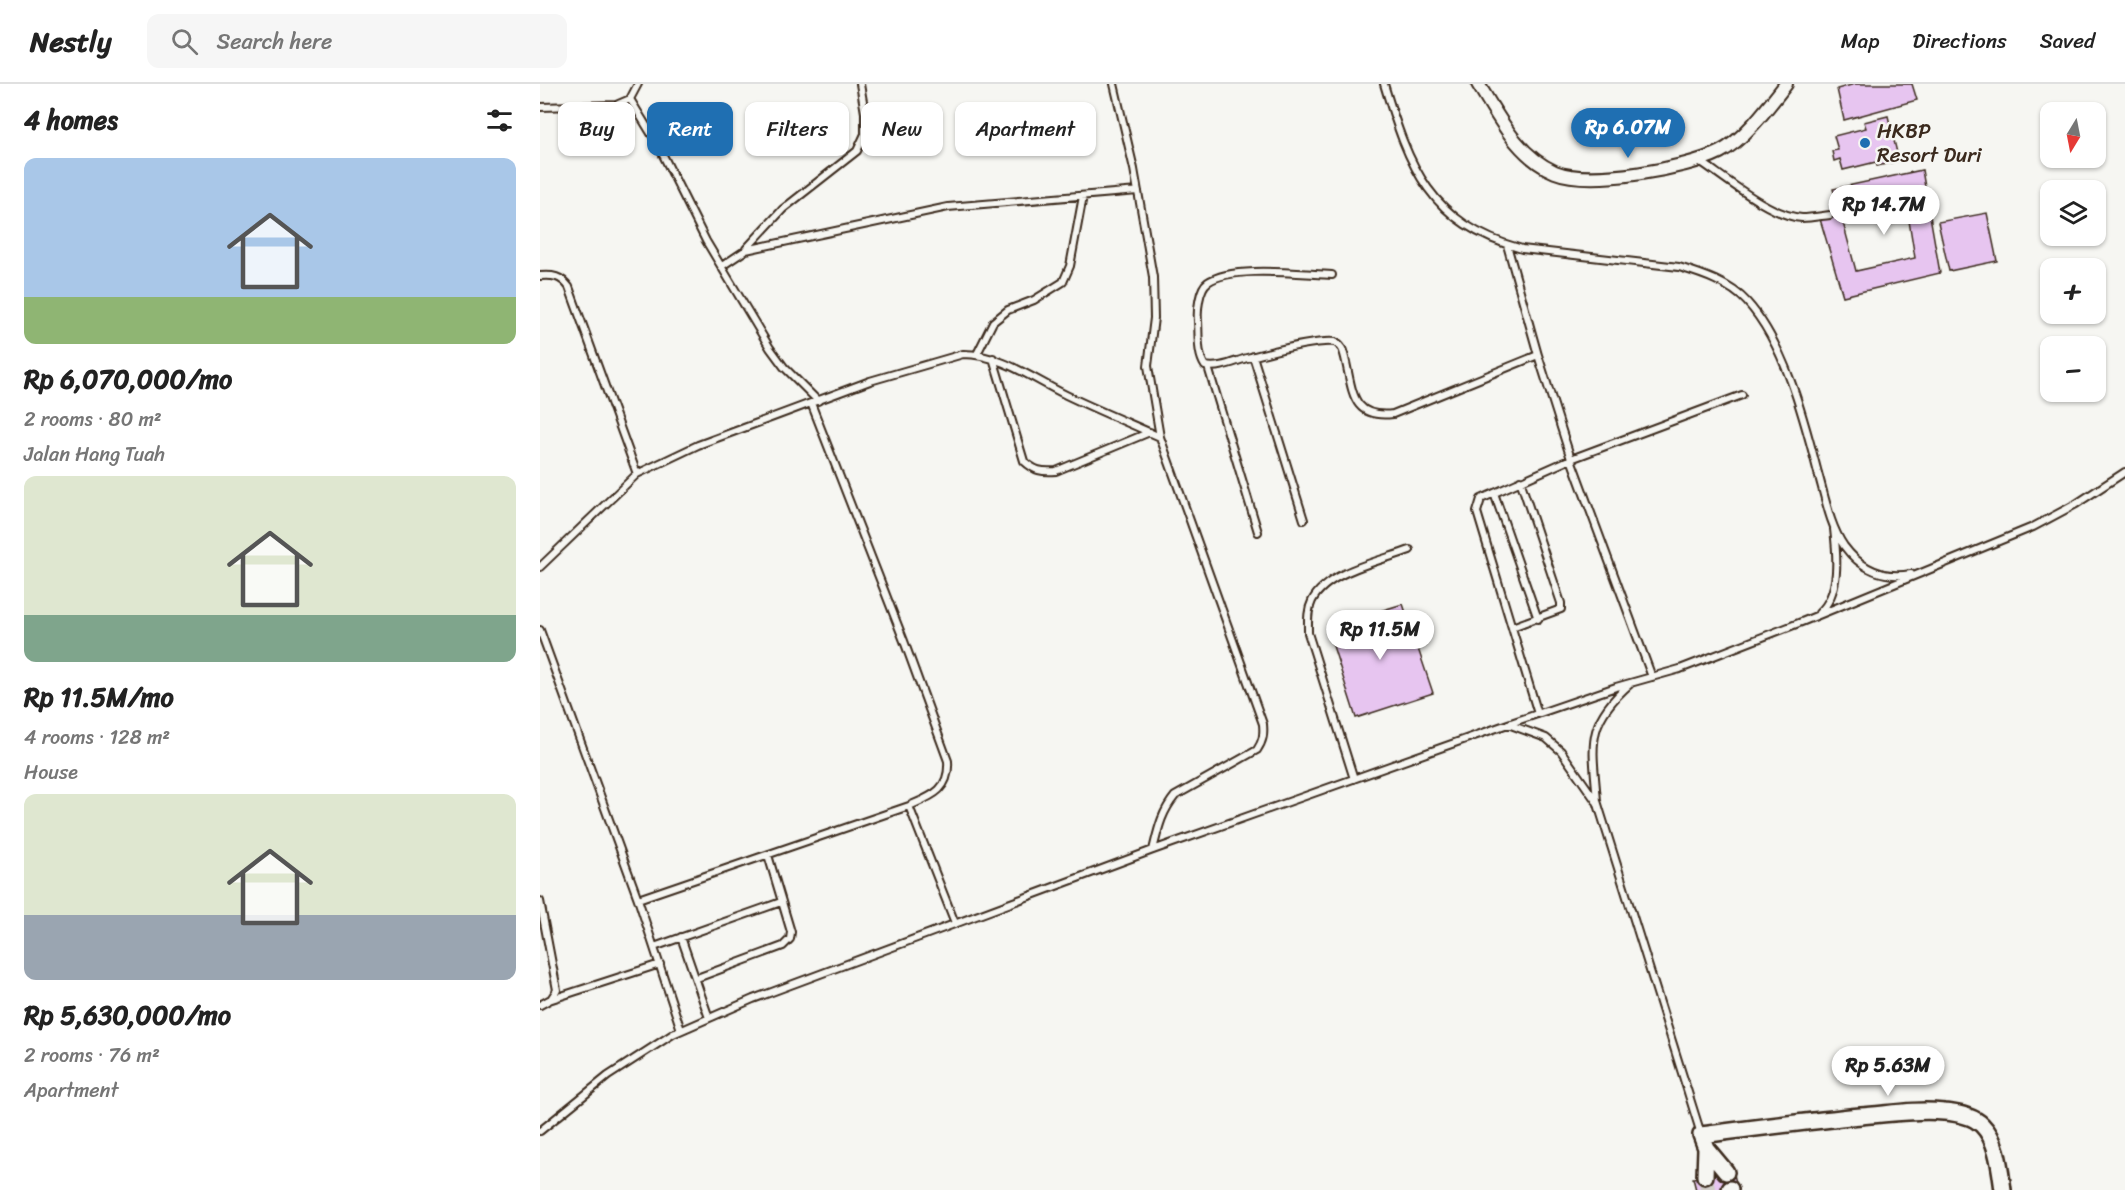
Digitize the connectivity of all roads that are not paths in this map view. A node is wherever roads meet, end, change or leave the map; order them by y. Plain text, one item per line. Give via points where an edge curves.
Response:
1 (638, 84) edge
2 (860, 84) edge
3 (1114, 84) edge
4 (1384, 84) edge
5 (1478, 84) edge
6 (1786, 84) edge
7 (630, 99) junction
8 (540, 108) edge
9 (1699, 160) junction
10 (1138, 191) junction
11 (1083, 196) junction
12 (1830, 214) dead end
13 (1507, 245) junction
14 (746, 250) junction
15 (722, 266) junction
16 (1332, 275) dead end
17 (540, 276) edge
18 (977, 354) junction
19 (1538, 355) junction
20 (1253, 356) junction
21 (993, 358) junction
22 (1208, 367) junction
23 (1742, 395) dead end
24 (818, 401) junction
25 (811, 404) junction
26 (1150, 432) junction
27 (1161, 437) junction
28 (1571, 459) junction
29 (2125, 472) edge
30 (637, 474) junction
31 (1520, 480) junction
32 (1494, 493) junction
33 (1304, 520) dead end
34 (1834, 525) junction
35 (1258, 532) dead end
36 (1410, 550) dead end
37 (540, 567) edge
38 (1923, 572) junction
39 (1538, 619) junction
40 (1804, 621) junction
41 (1512, 627) junction
42 (540, 630) edge
43 (1652, 677) junction
44 (1632, 682) junction
45 (1538, 714) junction
46 (1508, 724) junction
47 (1354, 779) junction
48 (1597, 801) junction
49 (909, 806) junction
50 (1153, 850) junction
51 (768, 855) junction
52 (638, 899) junction
53 (540, 901) edge
54 (781, 902) junction
55 (955, 923) junction
56 (681, 937) junction
57 (548, 940) junction
58 (540, 943) edge
59 (654, 947) junction
60 (660, 964) junction
61 (697, 978) junction
62 (551, 999) junction
63 (540, 1005) edge
64 (709, 1018) junction
65 (681, 1030) junction
66 (540, 1131) edge
67 (1704, 1142) junction
68 (1726, 1172) dead end
69 (1705, 1176) tunnel mouth
70 (2003, 1190) edge

1 - 7 lane
2 - 14 lane via 865,134 857,151 783,209
3 - 10 lane
4 - 13 lane via 1415,170 1433,196 1451,215
5 - 9 street via 1517,145 1555,172 1612,176
6 - 9 street via 1756,122 1721,152
7 - 8 lane via 616,105
7 - 15 lane
9 - 12 lane via 1785,215 1802,218
10 - 11 lane
10 - 27 lane via 1153,277 1154,318 1148,366
11 - 14 lane via 948,207
11 - 18 lane via 1064,282 1008,310 993,322
13 - 19 lane
13 - 34 lane via 1679,267 1711,278 1746,300 1780,355 1805,423
14 - 15 lane
15 - 24 lane via 770,348
16 - 22 lane via 1267,272 1207,282 1198,317 1200,356
17 - 30 lane via 558,276 569,287
18 - 21 lane
18 - 24 lane via 946,358
19 - 20 lane via 1393,414 1381,415 1369,414 1359,406 1342,349 1335,342
19 - 28 lane
20 - 22 lane
20 - 33 lane
21 - 26 lane
21 - 26 lane via 1024,461 1033,470 1056,471
22 - 35 lane
23 - 28 lane
24 - 25 lane
25 - 30 lane via 698,445
25 - 49 lane via 948,761 945,784
26 - 27 lane
27 - 50 lane via 1264,734 1257,750 1175,796 1160,820
28 - 31 lane
28 - 43 lane
29 - 38 lane via 2033,527
30 - 37 lane
31 - 32 lane
31 - 39 lane via 1561,603 1561,609
32 - 39 lane
32 - 41 lane via 1481,499 1477,512
34 - 38 lane via 1844,546 1860,563 1877,572 1896,576
34 - 40 lane via 1836,565 1830,598 1821,612
36 - 47 lane via 1341,574 1319,590 1311,602 1308,633
38 - 40 lane
39 - 41 lane
40 - 43 lane
41 - 45 lane
42 - 52 lane
43 - 44 lane
44 - 45 lane
44 - 48 lane via 1607,705 1598,721 1593,755
45 - 46 lane
46 - 47 lane
46 - 48 lane via 1546,738 1561,751
47 - 50 lane
48 - 67 lane
49 - 51 lane
49 - 55 lane
50 - 55 lane
51 - 52 lane
51 - 54 lane
52 - 59 lane
53 - 57 lane
54 - 56 lane
54 - 61 lane via 791,932 783,946
55 - 64 lane
56 - 59 lane
56 - 61 lane
57 - 58 lane
57 - 62 lane via 557,990
59 - 60 lane
60 - 62 lane
60 - 65 lane
61 - 64 lane
62 - 63 lane
64 - 65 lane
65 - 66 lane via 608,1076
67 - 68 street
67 - 69 street
67 - 70 street via 1805,1122 1913,1111 1960,1114 1983,1125 1999,1165

